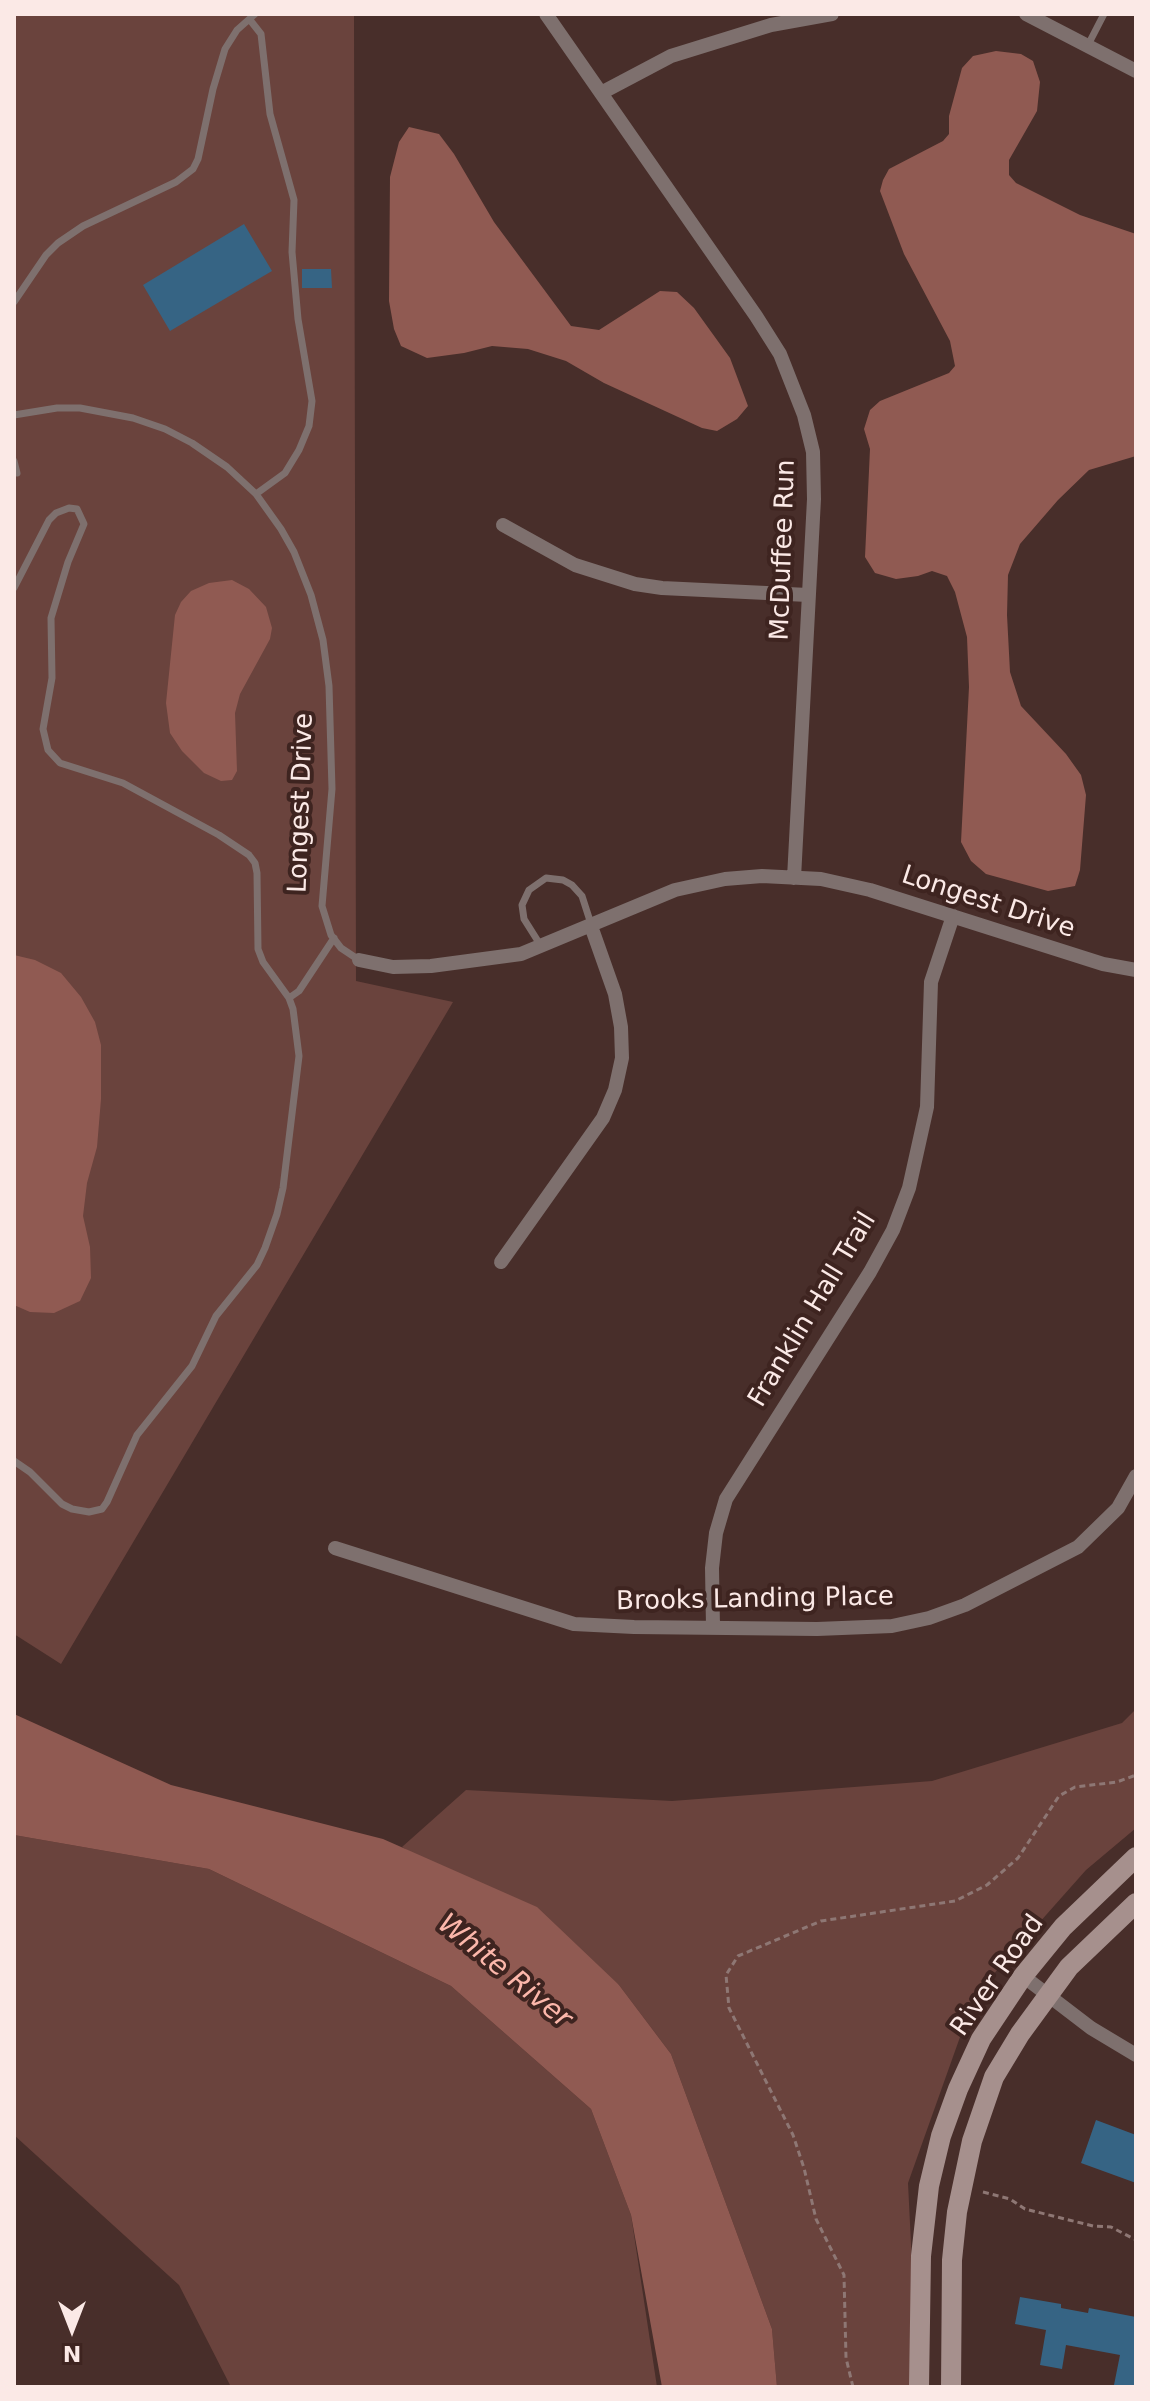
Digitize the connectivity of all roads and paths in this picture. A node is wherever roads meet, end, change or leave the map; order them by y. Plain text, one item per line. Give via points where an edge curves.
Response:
1 (546, 14) edge
2 (832, 14) edge
3 (1026, 14) edge
4 (1104, 14) edge
5 (252, 17) edge
6 (1088, 45) junction
7 (1136, 71) edge
8 (601, 93) junction
9 (14, 302) edge
10 (14, 415) edge
11 (14, 461) edge
12 (17, 473) dead end
13 (256, 494) junction
14 (503, 525) dead end
15 (14, 588) edge
16 (808, 595) junction
17 (794, 878) junction
18 (953, 916) junction
19 (591, 926) junction
20 (334, 938) junction
21 (542, 947) junction
22 (359, 960) joint
23 (1136, 970) edge
24 (289, 998) junction
25 (501, 1262) dead end
26 (14, 1461) edge
27 (1136, 1476) edge
28 (335, 1548) dead end
29 (713, 1627) junction
30 (1136, 1775) edge
31 (1136, 1857) edge
32 (1136, 1903) edge
33 (1023, 1976) junction
34 (1048, 1995) junction
35 (1136, 2055) edge
36 (983, 2192) dead end
37 (1136, 2240) edge
38 (853, 2387) edge
39 (919, 2387) edge
40 (951, 2387) edge

1 - 8 street, McDuffee Run
2 - 8 street via 771,25 671,56
3 - 6 street
4 - 6 lane
5 - 9 lane via 225,49 193,169 58,243
5 - 13 lane via 261,34 270,114 294,200 298,319 312,401 299,450 285,473
6 - 7 street
8 - 16 street, McDuffee Run via 756,316 794,384 813,452
10 - 13 lane, Longest Drive via 57,408 133,418 192,443
11 - 12 lane
13 - 20 lane, Longest Drive via 294,552 323,640 332,763 322,906
14 - 16 street via 575,565 635,584
15 - 24 lane via 49,520 77,509 84,524 51,618 52,678 43,729 48,750 60,763 123,783 249,855 257,873 258,949
16 - 17 street, McDuffee Run
17 - 18 street, Longest Drive via 870,890
17 - 19 street, Longest Drive via 725,879 675,890
18 - 23 street, Longest Drive
18 - 29 street, Franklin Hall Trail via 931,982 927,1107 909,1188 870,1272 726,1499 712,1568
19 - 21 street, Longest Drive
19 - 21 lane via 582,896 572,885 546,878 529,890 522,905 524,919
19 - 25 street via 621,1027 615,1090 603,1118
20 - 22 lane, Longest Drive
20 - 24 lane
21 - 22 street, Longest Drive via 431,966 393,967
24 - 26 lane via 298,1043 295,1096 280,1202 257,1265 216,1316 192,1366 137,1435 102,1509 80,1511 62,1504
27 - 29 street, Brooks Landing Place via 1118,1508 1078,1547 929,1618 892,1626
28 - 29 street, Brooks Landing Place via 574,1624
30 - 38 path via 1075,1787 1059,1796 1018,1858 987,1885 955,1901 821,1921 738,1956 726,1975 729,2008 793,2135 816,2219 844,2275 846,2358
31 - 33 main road, River Road via 1063,1927
32 - 34 main road, River Road via 1069,1967
33 - 34 street
33 - 39 main road, River Road via 981,2039 938,2149 921,2256
34 - 35 street
34 - 40 main road, River Road via 994,2077 969,2153 952,2260
36 - 37 path via 1025,2209 1111,2227

